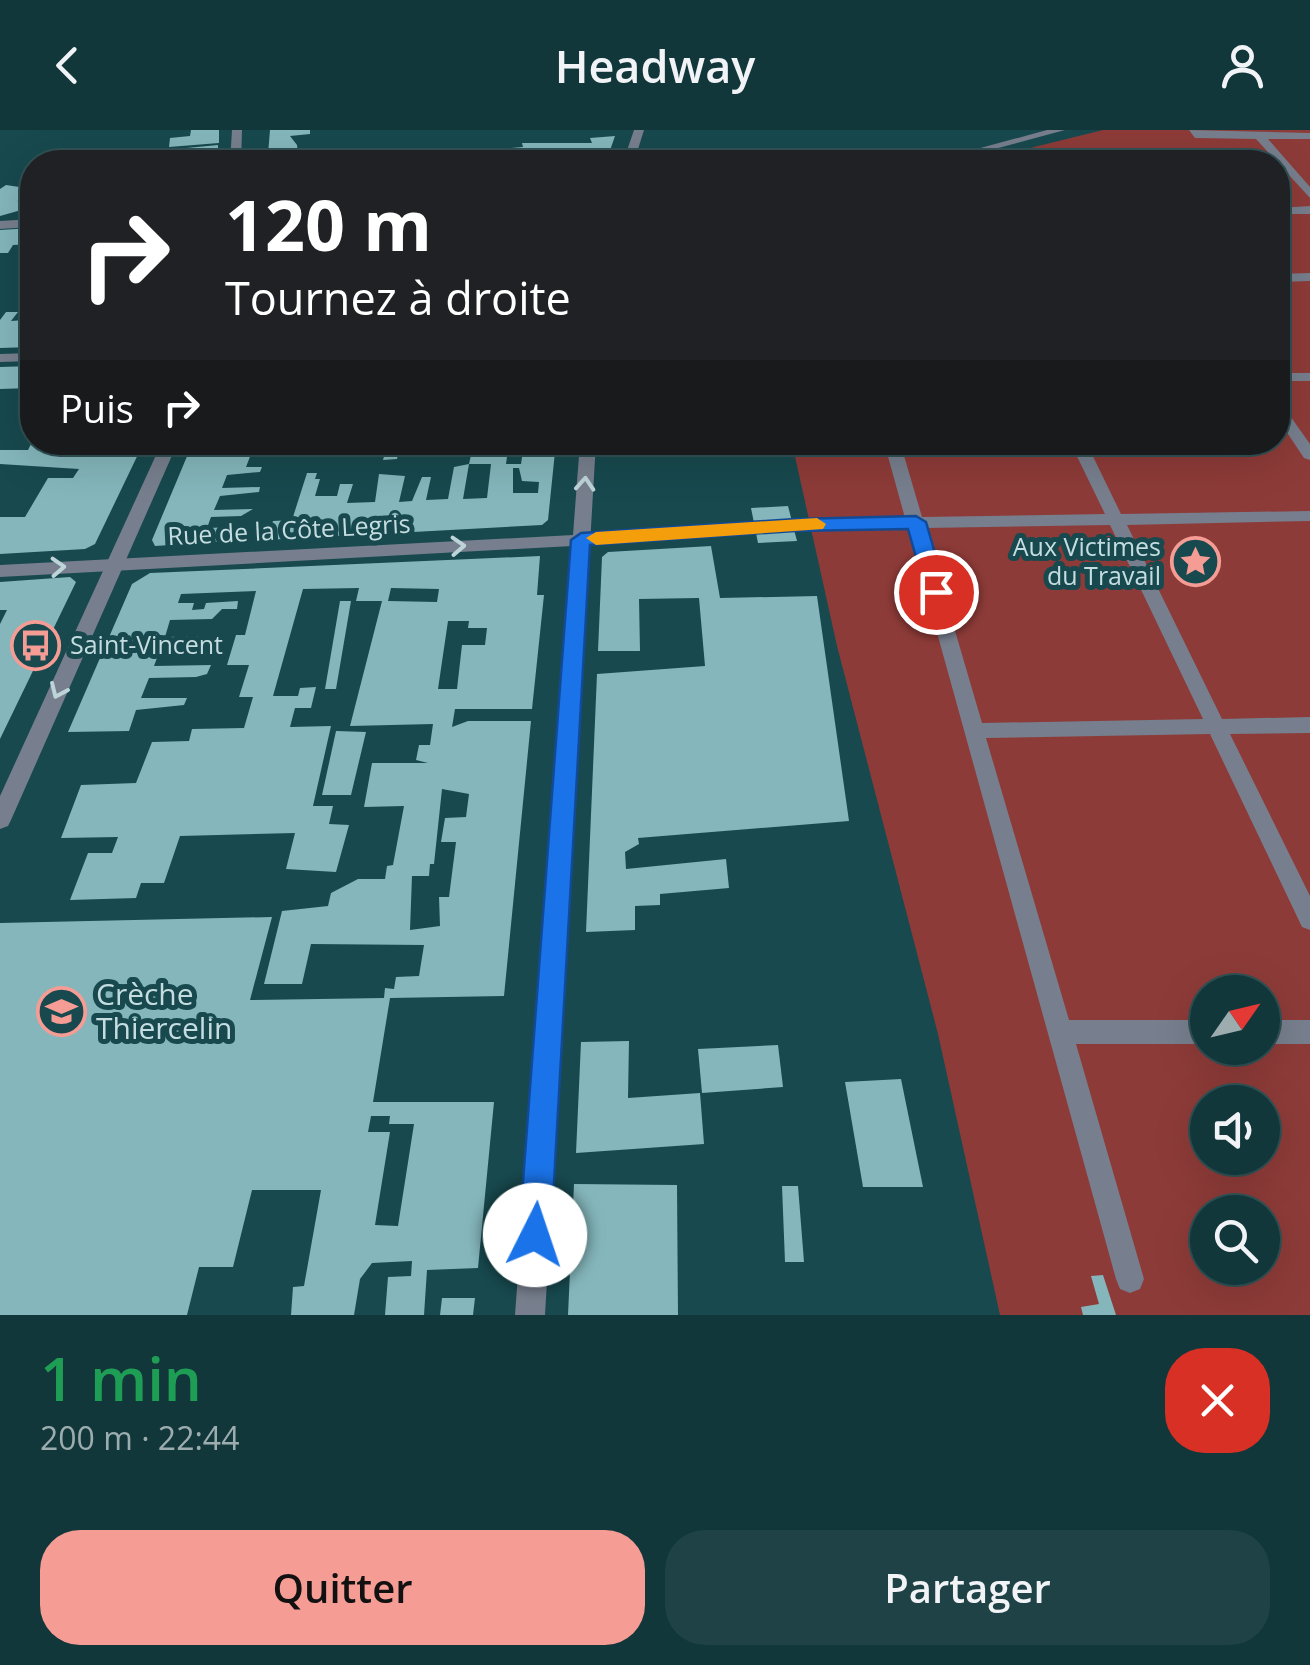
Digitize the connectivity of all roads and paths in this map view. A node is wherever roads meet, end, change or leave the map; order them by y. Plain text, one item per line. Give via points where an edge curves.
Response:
1 (1194, 130) edge
2 (1055, 131) edge
3 (1260, 136) junction
4 (1310, 136) edge
5 (981, 150) edge
6 (1272, 150) edge
7 (1290, 171) edge
8 (1310, 194) edge
9 (1290, 426) edge
10 (164, 455) edge
11 (587, 455) edge
12 (896, 455) edge
13 (1084, 455) edge
14 (1310, 455) edge
15 (1310, 516) edge
16 (1115, 519) junction
17 (916, 522) junction
18 (581, 540) junction
19 (116, 564) junction
20 (0, 571) edge
21 (1310, 724) edge
22 (1216, 726) junction
23 (975, 731) junction
24 (0, 820) edge
25 (1310, 920) edge
26 (1060, 1032) junction
27 (1190, 1032) edge
28 (1280, 1032) edge
29 (1310, 1032) edge
30 (1130, 1279) dead end
31 (530, 1315) edge

1 - 3 street
2 - 5 street
3 - 4 street
3 - 6 street
7 - 8 street
9 - 14 street
10 - 19 street
18 -> 11 street
12 - 17 street
13 - 16 street
15 - 16 street, Rue de la Côte Legris
16 - 17 street, Rue de la Côte Legris
16 - 22 street
17 - 18 street, Rue de la Côte Legris
17 - 23 street
19 -> 18 street, Rue de la Côte Legris
18 - 31 street
20 -> 19 street, Rue de la Côte Legris
19 -> 24 street
21 - 22 street
22 - 23 street
22 - 25 street
23 - 26 street
26 - 27 street
26 - 30 street
28 - 29 street

